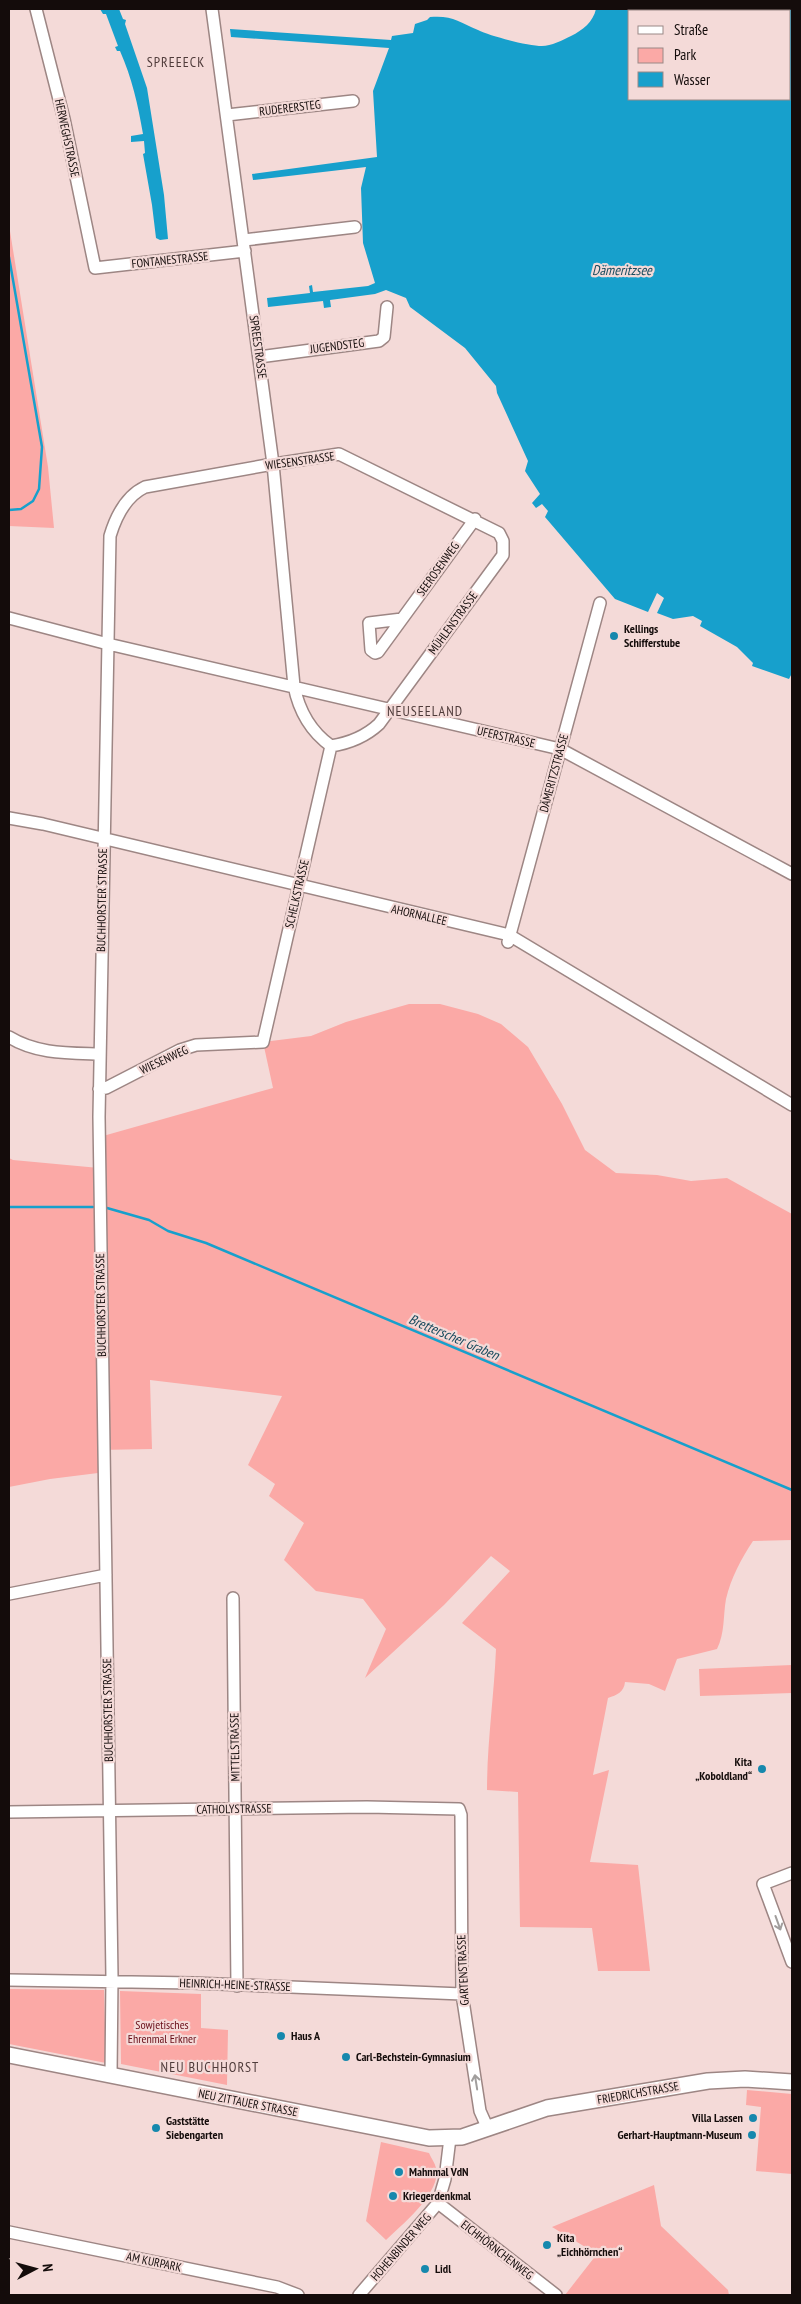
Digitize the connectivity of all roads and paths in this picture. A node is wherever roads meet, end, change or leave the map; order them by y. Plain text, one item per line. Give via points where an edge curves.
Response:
1 (36, 9) edge
2 (212, 9) edge
3 (353, 101) dead end
4 (227, 115) junction
5 (355, 227) dead end
6 (244, 246) junction
7 (95, 268) joint
8 (387, 307) dead end
9 (259, 357) junction
10 (274, 464) junction
11 (475, 519) junction
12 (499, 533) joint
13 (110, 536) joint
14 (600, 603) dead end
15 (9, 618) edge
16 (402, 619) dead end
17 (108, 644) junction
18 (294, 686) junction
19 (390, 710) junction
20 (331, 746) junction
21 (560, 749) junction
22 (9, 818) edge
23 (104, 840) junction
24 (792, 874) edge
25 (298, 887) junction
26 (508, 939) junction
27 (9, 1037) edge
28 (263, 1042) joint
29 (98, 1054) junction
30 (99, 1089) junction
31 (792, 1105) edge
32 (106, 1575) junction
33 (9, 1594) edge
34 (234, 1598) dead end
35 (236, 1809) junction
36 (459, 1809) joint
37 (110, 1810) junction
38 (9, 1812) edge
39 (792, 1873) edge
40 (792, 1962) edge
41 (9, 1980) edge
42 (112, 1984) junction
43 (237, 1986) junction
44 (462, 1994) junction
45 (9, 2055) edge
46 (111, 2075) junction
47 (792, 2082) edge
48 (488, 2129) junction
49 (450, 2138) junction
50 (438, 2203) junction
51 (9, 2232) edge
52 (298, 2295) edge
53 (359, 2295) edge
54 (556, 2295) edge

1 - 7 street, HERWEGHSTRASSE via 64,119
2 - 4 street, SPREESTRASSE
3 - 4 street, RUDERERSTEG
4 - 6 street, SPREESTRASSE
5 - 6 street, FONTANESTRASSE
6 - 7 street, FONTANESTRASSE
6 - 9 street, SPREESTRASSE
8 - 9 street, JUGENDSTEG via 384,336 380,341
9 - 10 street, SPREESTRASSE
10 - 11 street, WIESENSTRASSE via 339,454
10 - 13 street, WIESENSTRASSE via 137,491 115,519
10 - 18 street, SPREESTRASSE
11 - 12 street, WIESENSTRASSE
11 - 16 street, SEEROSENWEG
12 - 19 street, MÜHLENSTRASSE via 503,541 503,555
13 - 17 street, BUCHHORSTER STRASSE
14 - 21 street, DÄMERITZSTRASSE
15 - 17 street, UFERSTRASSE
17 - 18 street, UFERSTRASSE
17 - 23 street, BUCHHORSTER STRASSE
18 - 19 street, UFERSTRASSE
18 - 20 street via 309,724
19 - 20 street via 364,737
19 - 21 street, UFERSTRASSE
20 - 25 street, SCHELKSTRASSE
21 - 24 street, UFERSTRASSE
21 - 26 street, DÄMERITZSTRASSE
22 - 23 street, AHORNALLEE
23 - 25 street, AHORNALLEE
23 - 29 street, BUCHHORSTER STRASSE
25 - 26 street, AHORNALLEE
25 - 28 street, SCHELKSTRASSE
26 - 31 street, AHORNALLEE
27 - 29 street via 35,1049
28 - 30 street, WIESENWEG via 196,1045
29 - 30 street, BUCHHORSTER STRASSE
30 - 32 street, BUCHHORSTER STRASSE
32 - 33 street
32 - 37 street, BUCHHORSTER STRASSE
34 - 35 street, MITTELSTRASSE
35 - 36 street, CATHOLYSTRASSE
35 - 37 street, CATHOLYSTRASSE
35 - 43 street, MITTELSTRASSE
36 - 44 street, GARTENSTRASSE
37 - 38 street, CATHOLYSTRASSE
37 - 42 street, BUCHHORSTER STRASSE
39 -> 40 street via 763,1884
41 - 42 street, HEINRICH-HEINE-STRASSE
42 - 43 street, HEINRICH-HEINE-STRASSE
42 - 46 street, BUCHHORSTER STRASSE
43 - 44 street, HEINRICH-HEINE-STRASSE
48 -> 44 street, GARTENSTRASSE via 480,2111
45 - 46 main road, NEU ZITTAUER STRASSE
46 - 49 main road, NEU ZITTAUER STRASSE via 422,2136
47 - 48 main road, FRIEDRICHSTRASSE via 708,2081 547,2108
48 - 49 main road, NEU ZITTAUER STRASSE
49 - 50 street, HOHENBINDER WEG
50 - 53 street, HOHENBINDER WEG
50 - 54 street, EICHHÖRNCHENWEG
51 - 52 street, AM KURPARK via 277,2287

